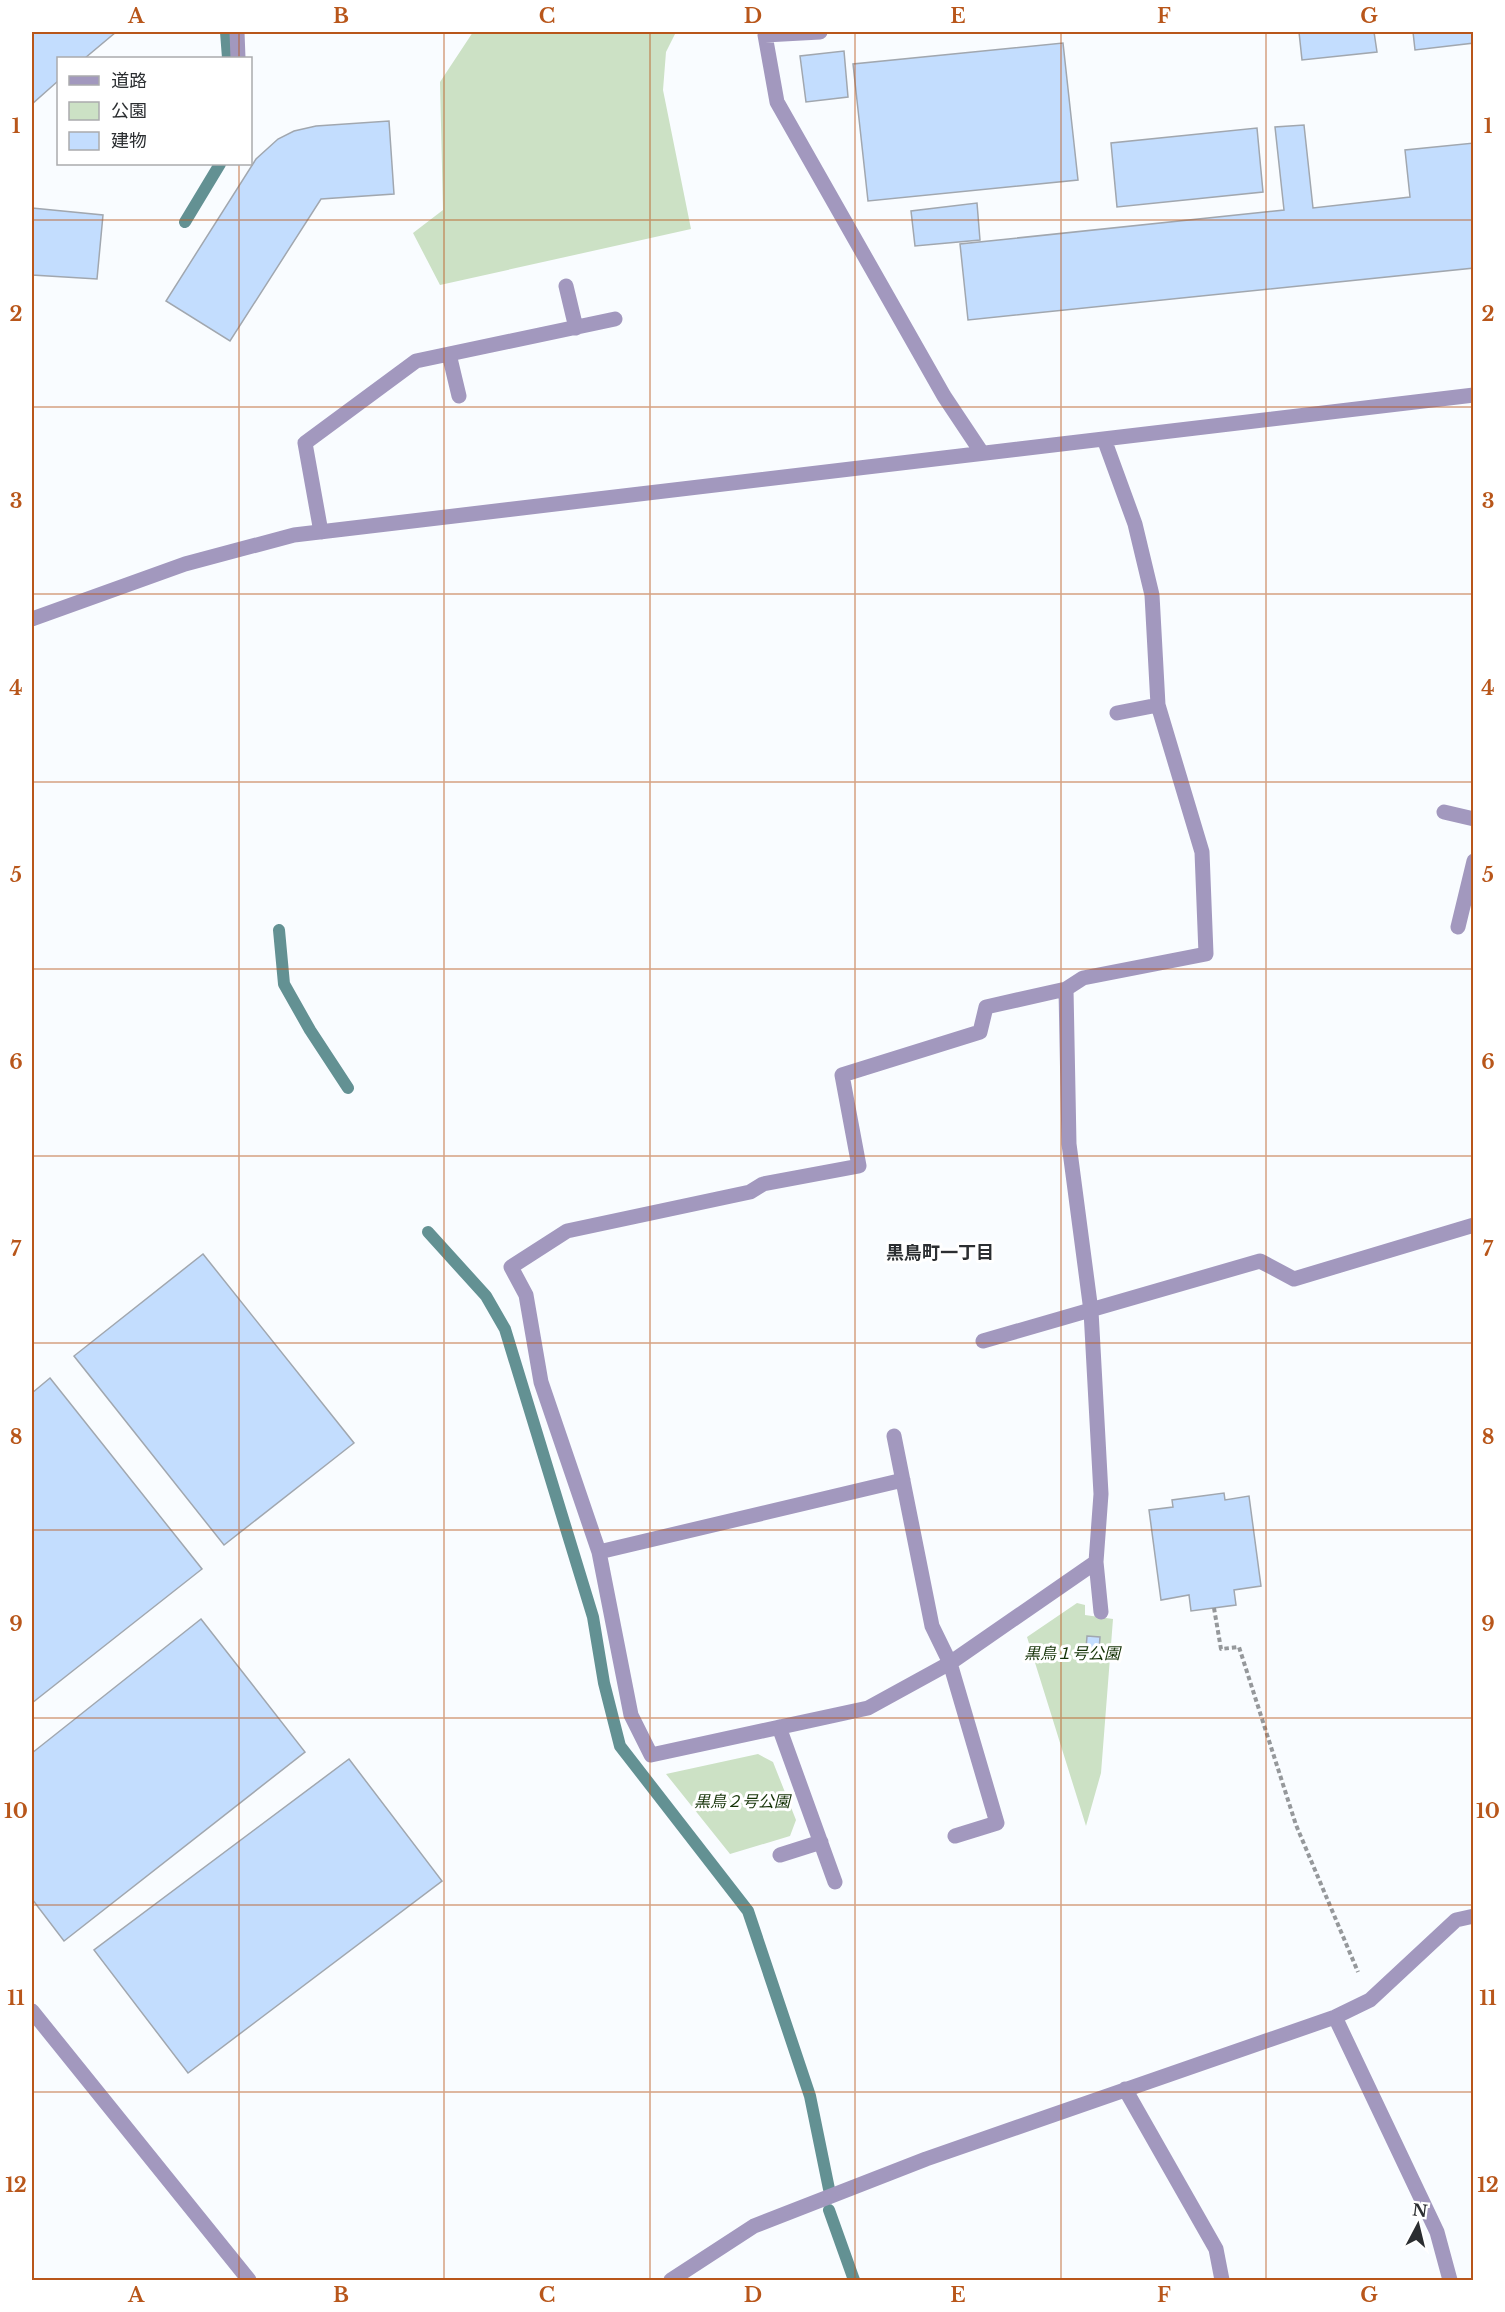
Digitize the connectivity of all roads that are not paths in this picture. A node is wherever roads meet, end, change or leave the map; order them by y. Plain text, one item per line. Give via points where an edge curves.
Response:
1 (237, 32) edge
2 (820, 32) edge
3 (238, 57) edge
4 (566, 286) dead end
5 (615, 320) dead end
6 (576, 328) junction
7 (449, 354) junction
8 (1473, 394) edge
9 (459, 396) dead end
10 (1104, 439) junction
11 (982, 453) junction
12 (321, 531) junction
13 (32, 619) edge
14 (1158, 705) junction
15 (1118, 713) dead end
16 (1444, 812) dead end
17 (1473, 819) edge
18 (1473, 861) edge
19 (1458, 927) dead end
20 (1066, 989) junction
21 (1473, 1226) edge
22 (1091, 1311) junction
23 (983, 1341) dead end
24 (894, 1436) dead end
25 (903, 1480) junction
26 (599, 1551) junction
27 (1096, 1562) junction
28 (1101, 1612) dead end
29 (950, 1664) junction
30 (779, 1727) junction
31 (956, 1836) dead end
32 (820, 1842) junction
33 (780, 1855) dead end
34 (835, 1882) dead end
35 (1473, 1916) edge
36 (32, 2011) edge
37 (1335, 2017) junction
38 (1125, 2090) junction
39 (1217, 2278) edge
40 (249, 2280) edge
41 (671, 2280) edge
42 (1450, 2280) edge

1 - 3 street
2 - 11 street via 765,35 777,102 944,396
4 - 6 street
5 - 6 street
6 - 7 street
7 - 9 street
7 - 12 street via 416,361 305,443
8 - 10 street
10 - 11 street
10 - 14 street via 1136,525 1152,595
11 - 12 street
12 - 13 street via 185,564
14 - 15 street
14 - 20 street via 1202,852 1206,954 1083,978
16 - 17 street
18 - 19 street
20 - 22 street via 1069,1144
20 - 26 street via 986,1007 981,1032 842,1075 859,1166 763,1184 750,1192 567,1231 511,1267 526,1295 542,1382
21 - 22 street via 1294,1279 1260,1261
22 - 23 street
22 - 27 street via 1101,1494
24 - 25 street
25 - 26 street
25 - 29 street via 932,1626
26 - 30 street via 631,1715 651,1755
27 - 28 street
27 - 29 street
29 - 30 street via 868,1708
29 - 31 street via 997,1823
30 - 32 street
32 - 33 street
32 - 34 street
35 - 37 street via 1456,1920 1370,2000
36 - 40 street
37 - 38 street
37 - 42 street via 1437,2232
38 - 39 street via 1215,2249
38 - 41 street via 926,2159 754,2226

